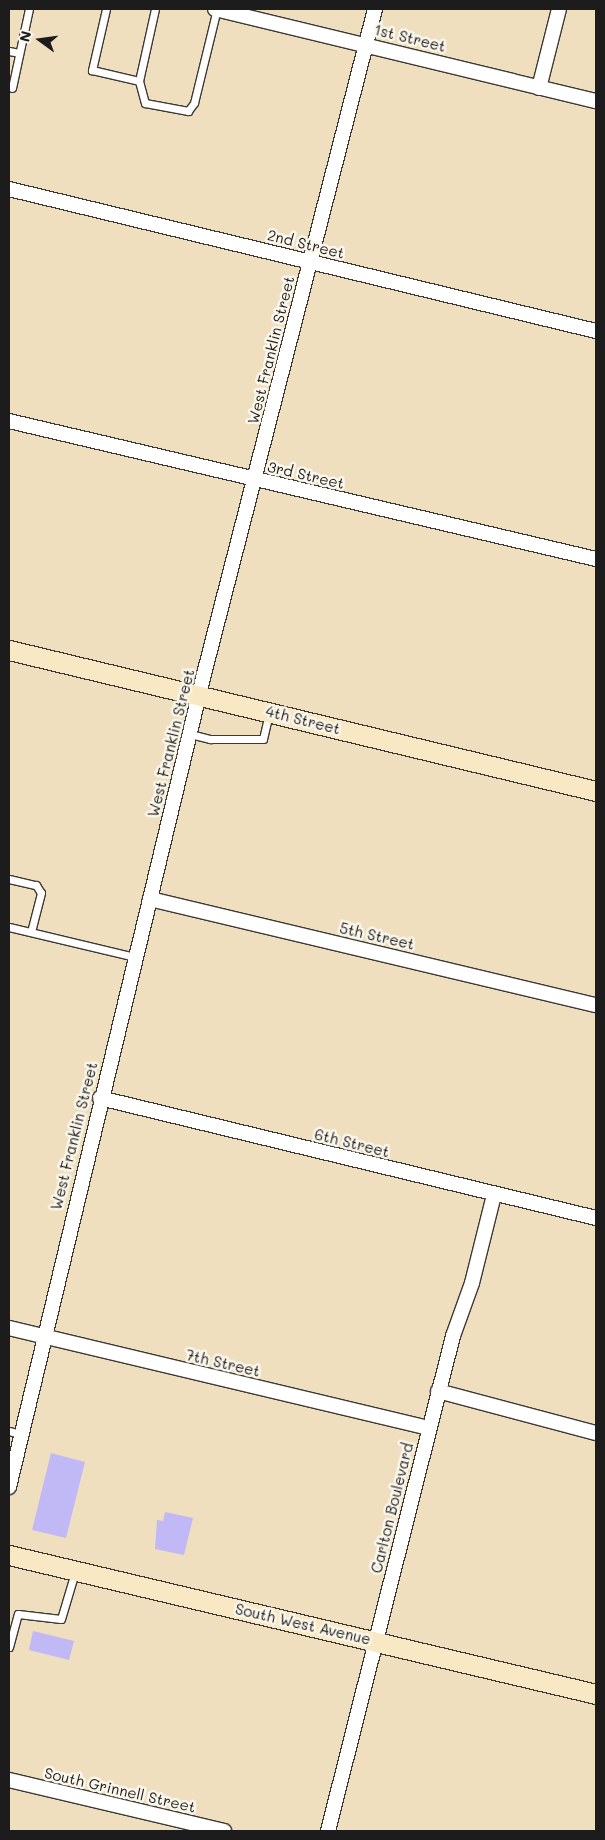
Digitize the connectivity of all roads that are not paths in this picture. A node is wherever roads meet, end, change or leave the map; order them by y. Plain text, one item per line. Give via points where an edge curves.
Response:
1 (29, 9) edge
2 (106, 9) edge
3 (155, 9) edge
4 (216, 9) edge
5 (375, 9) edge
6 (559, 9) edge
7 (367, 44) junction
8 (9, 51) edge
9 (19, 53) junction
10 (140, 81) junction
11 (12, 88) dead end
12 (540, 88) junction
13 (596, 101) edge
14 (9, 189) edge
15 (309, 261) junction
16 (596, 331) edge
17 (9, 421) edge
18 (255, 480) junction
19 (596, 559) edge
20 (9, 650) edge
21 (200, 696) junction
22 (269, 712) junction
23 (190, 734) junction
24 (596, 791) edge
25 (9, 879) edge
26 (150, 899) junction
27 (9, 927) edge
28 (31, 932) junction
29 (134, 957) junction
30 (596, 1005) edge
31 (100, 1098) junction
32 (494, 1195) junction
33 (596, 1218) edge
34 (9, 1328) edge
35 (43, 1337) junction
36 (438, 1391) junction
37 (429, 1428) junction
38 (14, 1432) edge
39 (596, 1433) edge
40 (11, 1467) edge
41 (9, 1487) edge
42 (9, 1555) edge
43 (75, 1571) junction
44 (376, 1641) junction
45 (9, 1647) edge
46 (596, 1694) edge
47 (9, 1780) edge
48 (224, 1831) edge
49 (328, 1831) edge

1 - 9 lane
2 - 10 lane via 92,70
3 - 10 lane
4 - 7 street, 1st Street
4 - 10 lane via 194,103 188,111 144,103
5 - 7 street, West Franklin Street
6 - 12 street
7 - 12 street, 1st Street
7 - 15 street, West Franklin Street
8 - 9 lane
9 - 11 lane
12 - 13 street, 1st Street
14 - 15 street, 2nd Street
15 - 16 street, 2nd Street
15 - 18 street, West Franklin Street
17 - 18 street, 3rd Street
18 - 19 street, 3rd Street
18 - 21 street, West Franklin Street
20 - 21 street, 4th Street
21 - 22 street, 4th Street
21 - 23 street, West Franklin Street
22 - 23 lane via 263,739 210,739
22 - 24 street, 4th Street
23 - 26 street, West Franklin Street
25 - 28 lane via 36,885 41,893
26 - 29 street, West Franklin Street
26 - 30 street, 5th Street
27 - 28 lane
28 - 29 lane
29 - 31 street, West Franklin Street
31 - 32 street, 6th Street
31 - 35 street, West Franklin Street
32 - 33 street, 6th Street
32 - 36 street, Carlton Boulevard
34 - 35 street, 7th Street
35 - 37 street, 7th Street
35 - 38 street, West Franklin Street
36 - 37 street, Carlton Boulevard
36 - 39 street
37 - 44 street, Carlton Boulevard
38 - 40 street, West Franklin Street
40 - 41 street, West Franklin Street
42 - 43 street, South West Avenue
43 - 44 street, South West Avenue
43 - 45 lane via 61,1618 18,1614
44 - 46 street, South West Avenue
44 - 49 street, Carlton Boulevard
47 - 48 street, South Grinnell Street

